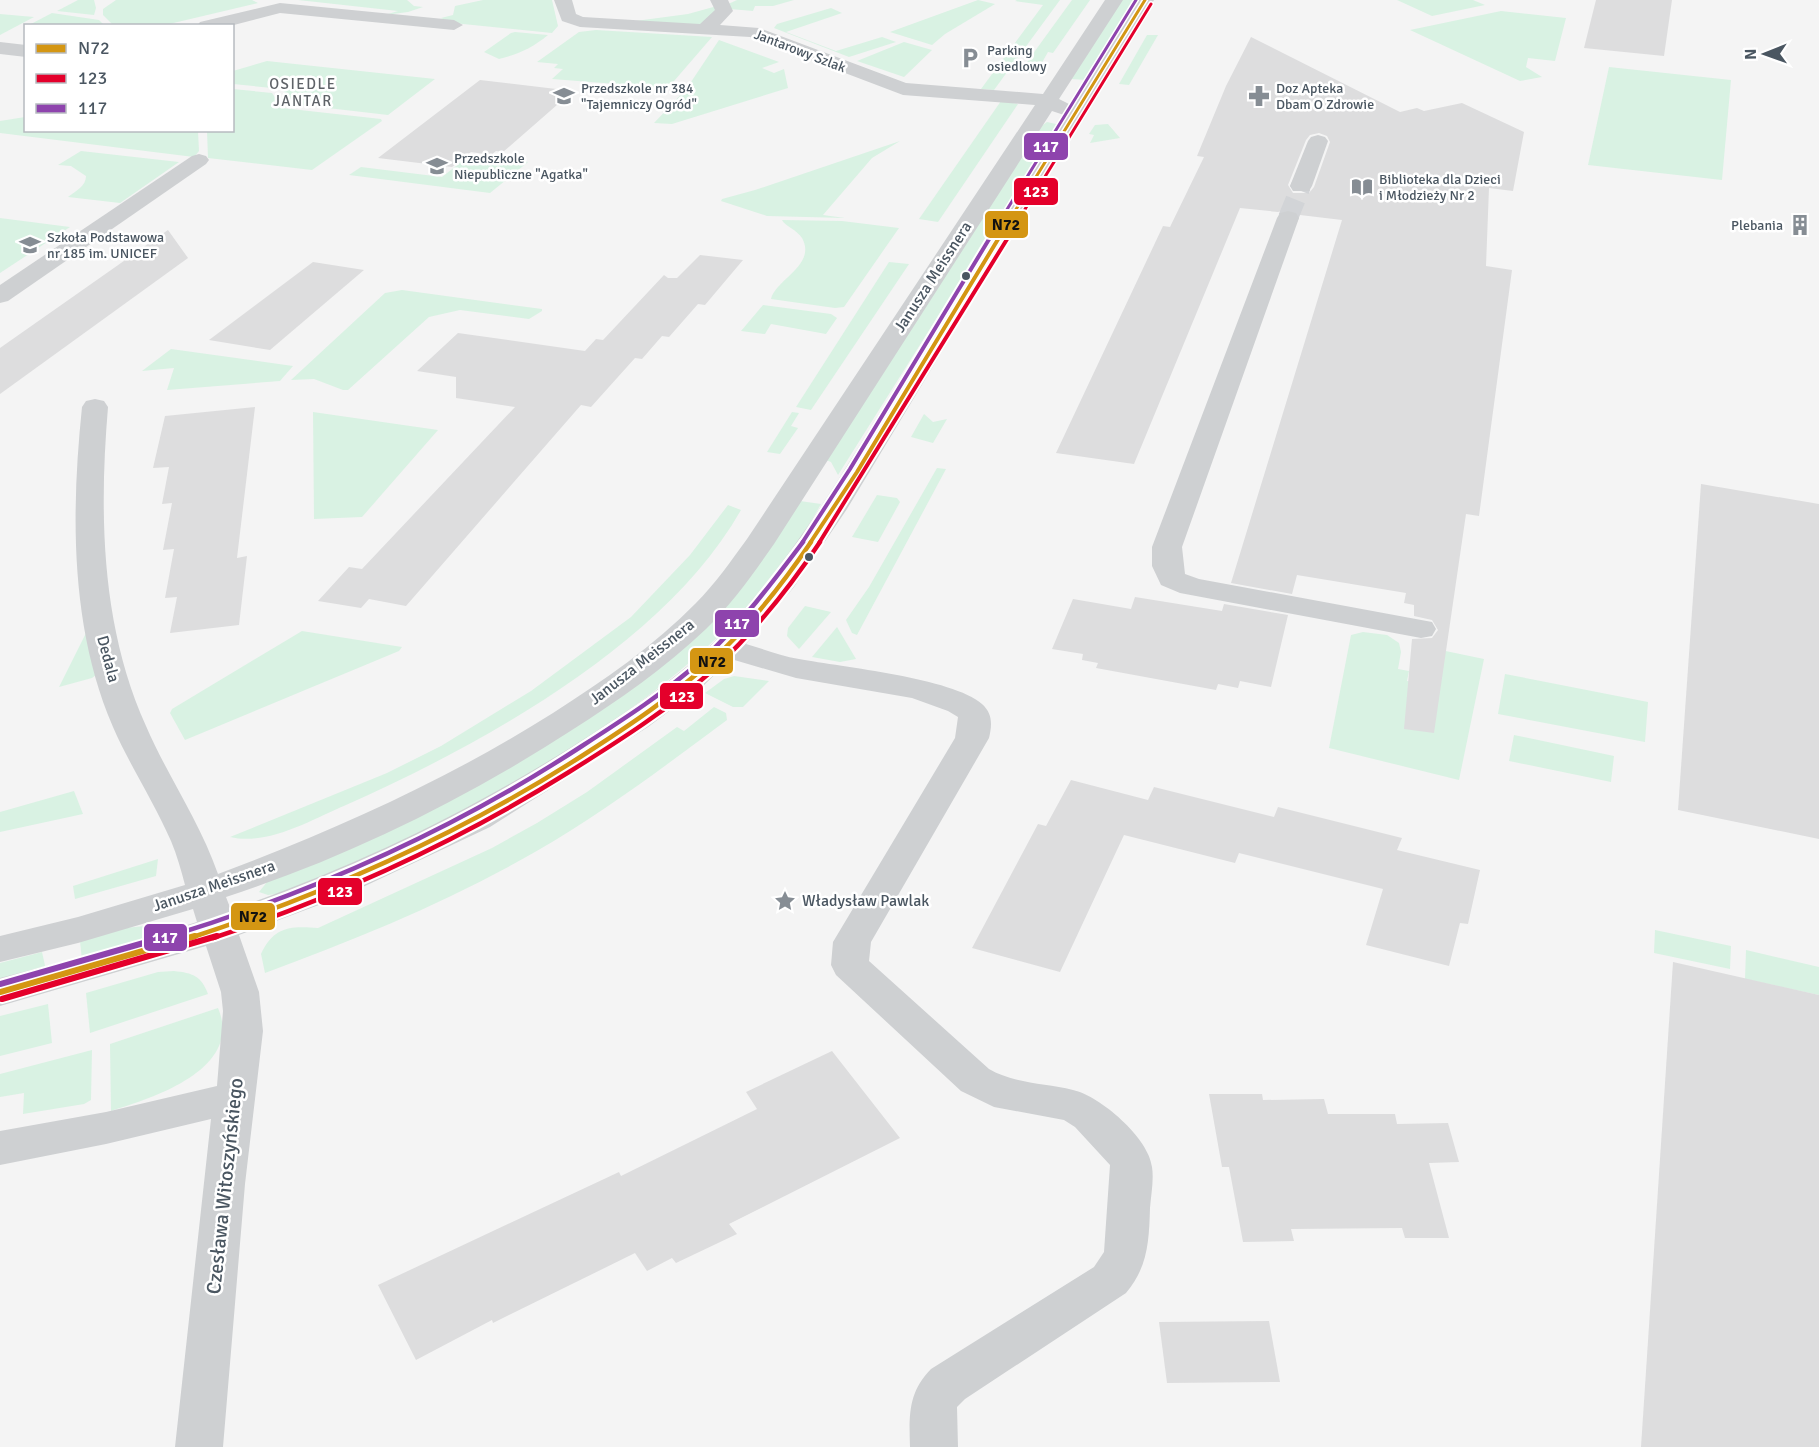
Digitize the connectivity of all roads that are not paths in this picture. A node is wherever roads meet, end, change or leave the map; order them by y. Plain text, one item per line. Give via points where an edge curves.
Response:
1 (563, 0) edge
2 (719, 0) edge
3 (1114, 0) edge
4 (1145, 0) edge
5 (214, 24) edge
6 (454, 25) dead end
7 (704, 30) junction
8 (0, 48) edge
9 (24, 51) edge
10 (1060, 108) junction
11 (1318, 141) dead end
12 (199, 160) dead end
13 (1301, 186) tunnel mouth
14 (1288, 218) tunnel mouth
15 (0, 296) edge
16 (95, 407) dead end
17 (1421, 629) dead end
18 (726, 648) junction
19 (213, 910) junction
20 (0, 949) edge
21 (0, 992) edge
22 (233, 1098) junction
23 (0, 1148) edge
24 (199, 1447) edge
25 (934, 1447) edge

1 - 7 street, Jantarowy Szlak via 568,17 580,22
2 - 7 street via 724,11
3 - 10 street, Janusza Meissnera
4 - 10 street, Janusza Meissnera
5 - 6 street via 280,8
7 - 10 street, Jantarowy Szlak via 756,33 912,91 999,94
8 - 9 street
10 - 18 street, Janusza Meissnera via 850,484 796,563
10 - 19 street, Janusza Meissnera via 759,544 700,616 658,653 552,730
11 - 13 street
12 - 15 street
14 - 17 street via 1167,547 1167,566 1172,579 1191,587
16 - 19 street, Dedala via 89,472 94,603 129,726 189,842
18 - 19 street, Janusza Meissnera via 604,741 445,836 336,885
18 - 25 street via 795,668 955,700 974,714 972,738 852,942 850,965 975,1080 994,1091 1074,1106 1111,1135 1131,1165 1126,1252 1120,1268 1110,1280 948,1384 937,1395 933,1407
19 - 20 street, Janusza Meissnera
19 - 21 street, Janusza Meissnera via 63,976
19 - 22 street, Czesława Witoszyńskiego via 243,1012
22 - 23 street
22 - 24 street, Czesława Witoszyńskiego

